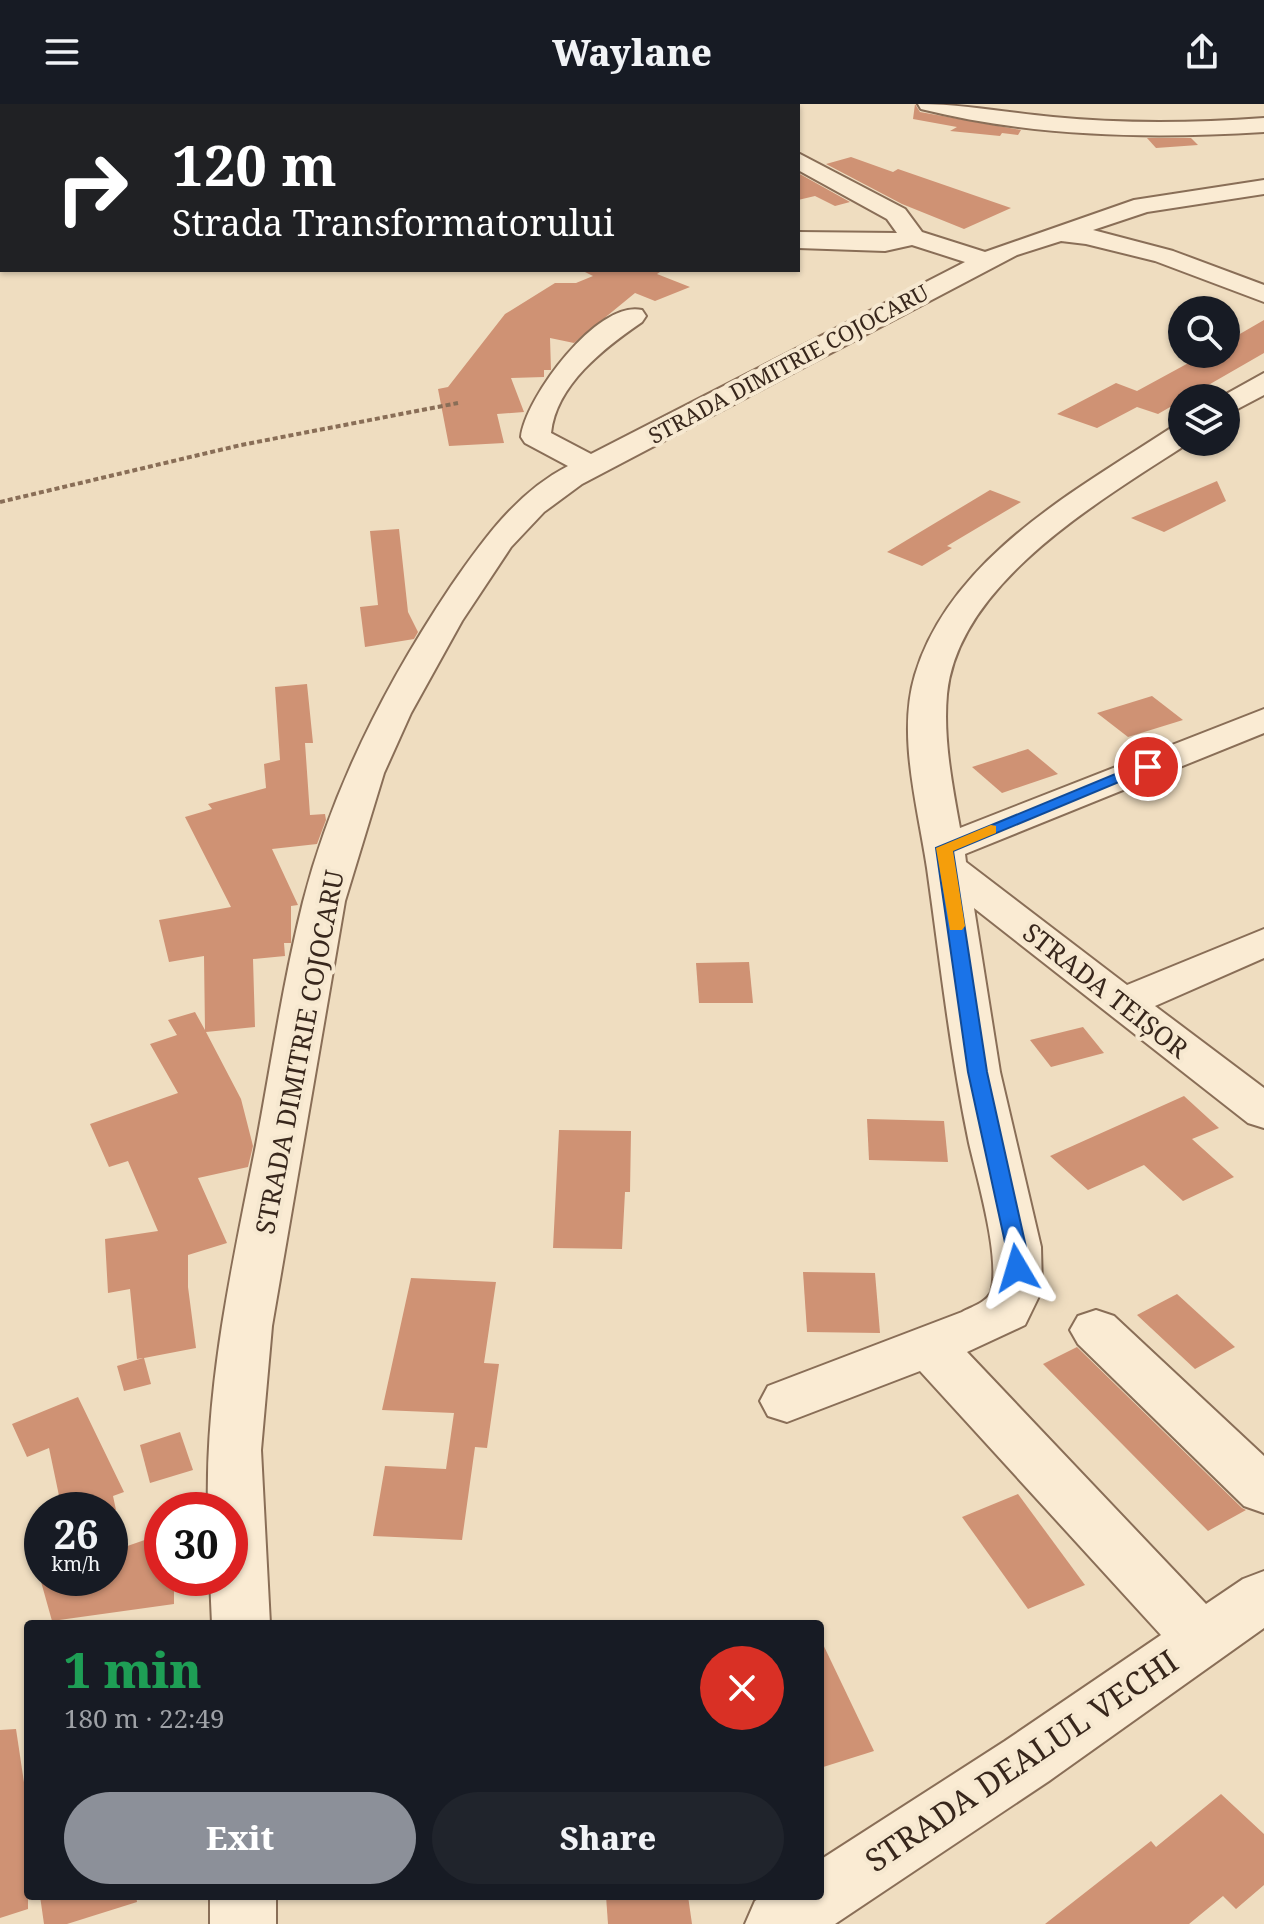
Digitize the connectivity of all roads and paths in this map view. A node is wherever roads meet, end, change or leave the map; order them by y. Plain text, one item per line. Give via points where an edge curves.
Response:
1 (929, 104) edge
2 (1264, 125) edge
3 (800, 161) edge
4 (1264, 187) edge
5 (1090, 231) junction
6 (913, 237) junction
7 (800, 240) edge
8 (987, 261) junction
9 (1264, 294) edge
10 (632, 316) dead end
11 (1264, 382) edge
12 (1240, 397) edge
13 (458, 403) dead end
14 (1168, 443) edge
15 (590, 466) junction
16 (0, 502) edge
17 (1264, 720) edge
18 (946, 858) junction
19 (1264, 942) edge
20 (1123, 1003) junction
21 (1264, 1112) edge
22 (1096, 1330) dead end
23 (929, 1346) junction
24 (787, 1401) dead end
25 (1264, 1490) edge
26 (1264, 1596) edge
27 (241, 1620) edge
28 (1200, 1637) junction
29 (824, 1894) edge
30 (243, 1900) edge
31 (815, 1900) edge
32 (243, 1924) edge
33 (778, 1924) edge

1 - 2 street via 1048,123
3 - 6 street via 896,214
4 - 5 street via 1143,205
5 - 8 street, STRADA DIMITRIE COJOCARU via 1055,233
5 - 9 street
6 - 7 street, STRADA DIMITRIE COJOCARU via 885,243
6 - 8 street, STRADA DIMITRIE COJOCARU
8 - 15 street, STRADA DIMITRIE COJOCARU
10 - 15 street via 603,334 558,383 535,424 536,437
11 - 12 street
13 - 16 path via 241,445
14 - 18 street via 1064,513 1011,557 953,631 932,675 928,713
15 - 27 street, STRADA DIMITRIE COJOCARU via 533,505 499,541 445,621 365,773 324,901 246,1326 234,1450
17 - 18 street
18 - 20 street, STRADA TEIȘOR
18 - 23 street via 977,1072 1016,1247 1017,1290 1007,1311
19 - 20 street
20 - 21 street, STRADA TEIȘOR
22 - 25 street
23 - 24 street
23 - 28 street
26 - 28 street, STRADA DEALUL VECHI
28 - 29 street, STRADA DEALUL VECHI via 1027,1761
30 - 32 street
31 - 33 street, STRADA DEALUL VECHI

